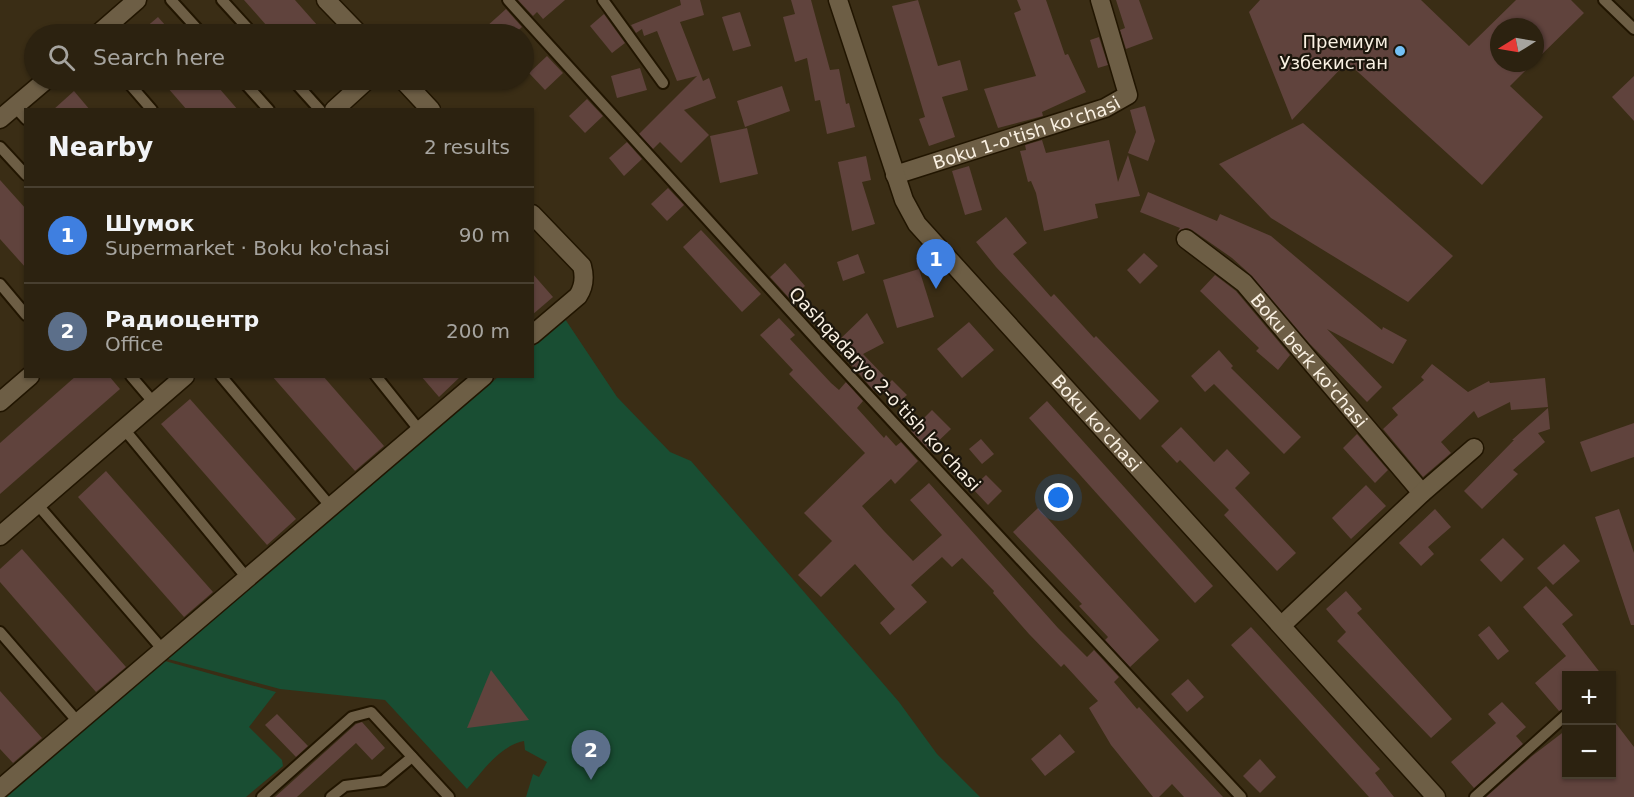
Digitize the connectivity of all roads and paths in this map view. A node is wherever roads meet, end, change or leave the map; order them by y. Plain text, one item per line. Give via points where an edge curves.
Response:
1 (137, 0) edge
2 (171, 0) edge
3 (222, 0) edge
4 (326, 0) edge
5 (508, 0) edge
6 (603, 0) edge
7 (838, 0) edge
8 (1100, 0) edge
9 (1604, 0) edge
10 (109, 24) edge
11 (193, 24) edge
12 (244, 24) edge
13 (349, 24) edge
14 (530, 24) edge
15 (534, 29) edge
16 (1634, 29) edge
17 (663, 83) dead end
18 (38, 90) edge
19 (135, 90) edge
20 (251, 90) edge
21 (302, 90) edge
22 (356, 90) edge
23 (413, 90) edge
24 (150, 108) edge
25 (267, 108) edge
26 (318, 108) edge
27 (336, 108) edge
28 (430, 108) edge
29 (20, 113) edge
30 (0, 120) edge
31 (0, 147) edge
32 (24, 172) edge
33 (895, 175) junction
34 (534, 216) edge
35 (1186, 239) dead end
36 (0, 284) edge
37 (24, 313) edge
38 (534, 333) edge
39 (28, 378) edge
40 (133, 378) edge
41 (183, 378) edge
42 (223, 378) edge
43 (378, 378) edge
44 (482, 378) edge
45 (0, 402) edge
46 (154, 403) junction
47 (124, 429) junction
48 (420, 431) junction
49 (1474, 448) dead end
50 (1422, 493) junction
51 (37, 504) junction
52 (331, 507) junction
53 (1, 534) edge
54 (247, 578) junction
55 (1282, 625) junction
56 (0, 632) edge
57 (163, 650) junction
58 (1562, 719) edge
59 (78, 722) junction
60 (412, 757) junction
61 (0, 789) edge
62 (262, 797) edge
63 (331, 797) edge
64 (449, 797) edge
65 (1241, 797) edge
66 (1436, 797) edge
67 (1475, 797) edge

1 - 10 street
2 - 11 lane
3 - 12 lane
4 - 13 street
5 - 14 lane, Qashqadaryo 2-o'tish ko'chasi
6 - 17 lane
7 - 33 street, Boku ko'chasi
8 - 33 street, Boku 1-o'tish ko'chasi via 1128,95 1105,108
9 - 16 lane
15 - 65 lane, Qashqadaryo 2-o'tish ko'chasi
18 - 29 street
19 - 24 lane
20 - 25 lane
21 - 26 lane
22 - 27 street
23 - 28 street
29 - 30 street
31 - 32 lane
33 - 55 street, Boku ko'chasi via 910,213 934,245
34 - 38 street via 582,266 584,273 578,296
35 - 50 street, Boku berk ko'chasi via 1244,283
36 - 37 lane
39 - 45 street
40 - 46 lane
41 - 46 street
42 - 52 lane
43 - 48 lane
44 - 48 street
46 - 47 street
47 - 51 street
47 - 54 lane
48 - 52 street
49 - 50 street
50 - 55 street
51 - 53 street
51 - 57 lane
52 - 54 street
54 - 57 street
55 - 66 street, Boku ko'chasi
56 - 59 lane
57 - 59 street
58 - 67 lane
59 - 61 street
60 - 62 lane via 371,712 352,717
60 - 63 lane via 383,781 345,786
60 - 64 lane

